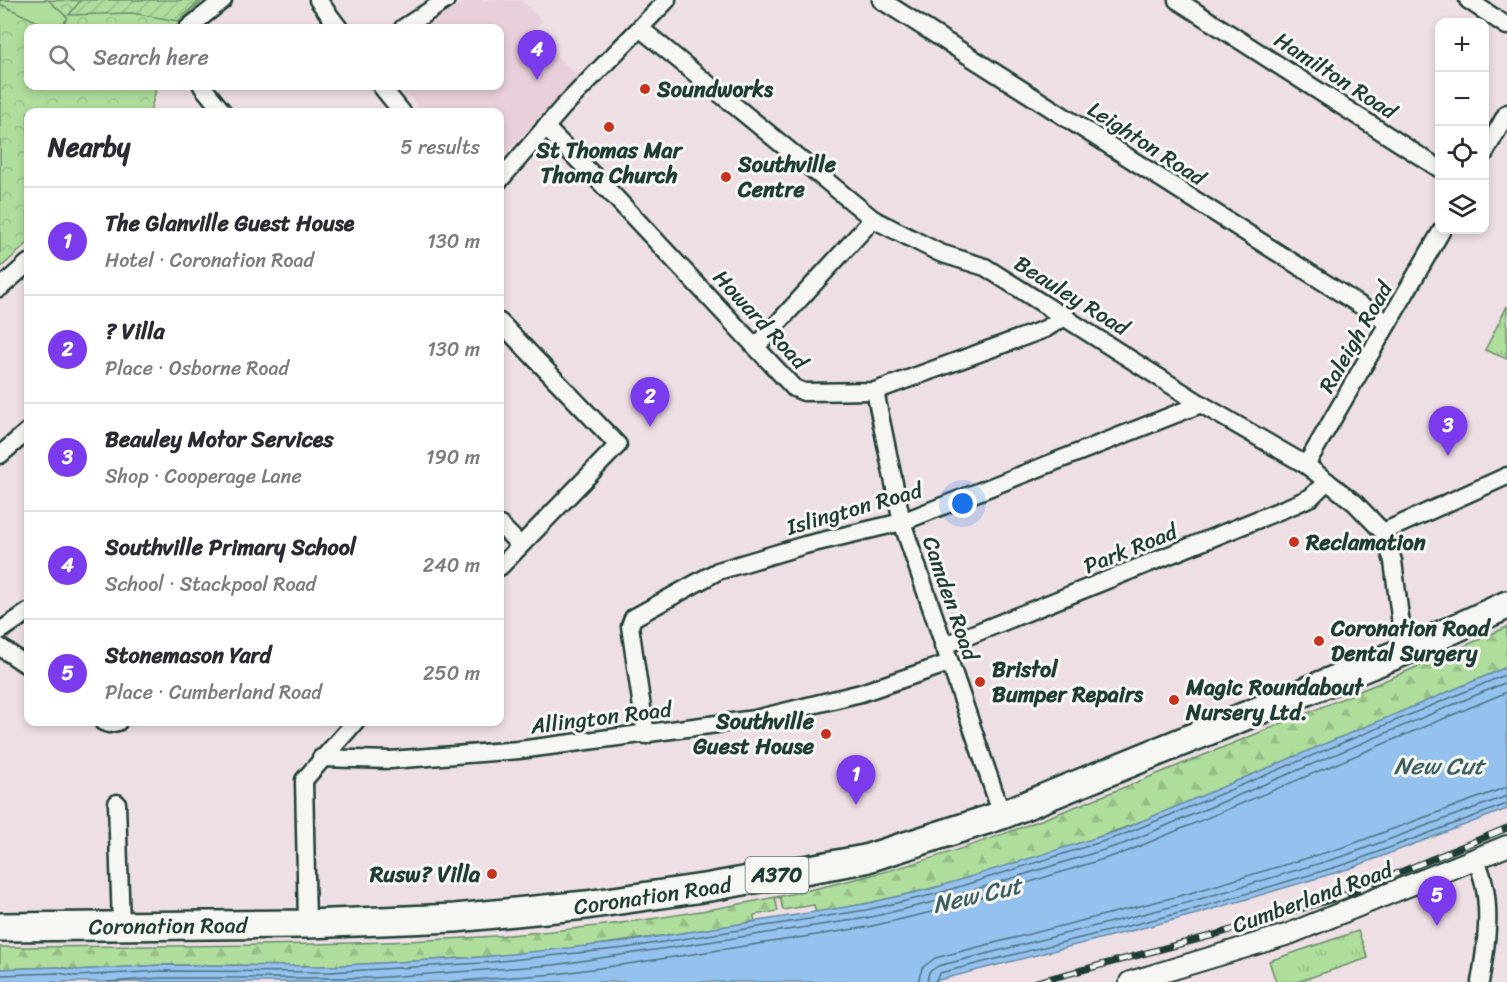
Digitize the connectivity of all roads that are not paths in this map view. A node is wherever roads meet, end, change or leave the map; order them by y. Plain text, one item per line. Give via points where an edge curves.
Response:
1 (224, 0) edge
2 (318, 0) edge
3 (446, 0) edge
4 (667, 0) edge
5 (881, 0) edge
6 (1177, 0) edge
7 (1468, 0) edge
8 (193, 24) edge
9 (336, 24) edge
10 (409, 24) edge
11 (1507, 26) edge
12 (641, 29) junction
13 (205, 90) edge
14 (384, 90) edge
15 (220, 108) edge
16 (399, 108) edge
17 (1507, 113) edge
18 (545, 127) junction
19 (1489, 147) edge
20 (1435, 166) edge
21 (504, 175) edge
22 (873, 219) junction
23 (1440, 234) edge
24 (24, 267) edge
25 (0, 288) edge
26 (1066, 316) junction
27 (1388, 324) junction
28 (504, 326) edge
29 (756, 347) junction
30 (875, 391) junction
31 (1201, 404) junction
32 (24, 434) edge
33 (0, 455) edge
34 (1306, 465) junction
35 (1507, 476) edge
36 (1327, 480) junction
37 (902, 522) junction
38 (504, 529) edge
39 (1383, 532) junction
40 (520, 545) junction
41 (504, 563) edge
42 (1507, 605) edge
43 (24, 615) edge
44 (0, 631) edge
45 (943, 646) junction
46 (0, 647) edge
47 (1410, 649) junction
48 (24, 663) edge
49 (949, 663) junction
50 (351, 726) edge
51 (646, 735) junction
52 (321, 758) junction
53 (117, 803) dead end
54 (1002, 815) junction
55 (1507, 846) edge
56 (1474, 859) junction
57 (307, 924) junction
58 (121, 926) junction
59 (0, 927) edge
60 (1130, 982) edge
61 (1480, 982) edge

1 - 8 street
2 - 9 street
3 - 10 street
4 - 12 street
5 - 27 street, Leighton Road
6 - 20 street, Hamilton Road
7 - 11 street
12 - 18 street
12 - 22 street, Beauley Road
13 - 15 street
14 - 16 street
17 - 19 street
18 - 21 street
18 - 29 street, Howard Road
22 - 26 street, Beauley Road via 940,253 985,267
22 - 29 street
23 - 27 street, Raleigh Road
24 - 25 street
26 - 30 street, Howard Road via 1045,329
26 - 31 street, Beauley Road
27 - 34 street, Raleigh Road
28 - 40 street via 618,445
29 - 30 street, Howard Road via 794,388 804,392
30 - 37 street, Camden Road
31 - 34 street, Beauley Road
31 - 37 street, Islington Road
32 - 33 street
34 - 36 street, Beauley Road
35 - 39 street
36 - 39 street, Beauley Road
36 - 45 street, Park Road via 1311,497 1296,504
37 - 45 street, Camden Road
37 - 51 street, Islington Road via 718,571 633,618 630,626
38 - 40 street
39 - 47 street, Beauley Road via 1393,561 1402,633
40 - 41 street
42 - 47 highway, Coronation Road / A370
43 - 44 street
45 - 49 street, Camden Road
46 - 48 street
47 - 54 highway, Coronation Road / A370
49 - 51 street, Allington Road via 861,693 755,719
49 - 54 street, Camden Road
50 - 52 street
51 - 52 street, Allington Road via 390,760
52 - 57 street via 304,780
53 - 58 street
54 - 57 highway, Coronation Road / A370 via 865,859 710,887 456,918
55 - 56 street, Cumberland Road
56 - 60 street, Cumberland Road via 1289,934
56 - 61 street via 1486,888 1485,957
57 - 58 highway, Coronation Road / A370
58 - 59 highway, Coronation Road / A370

